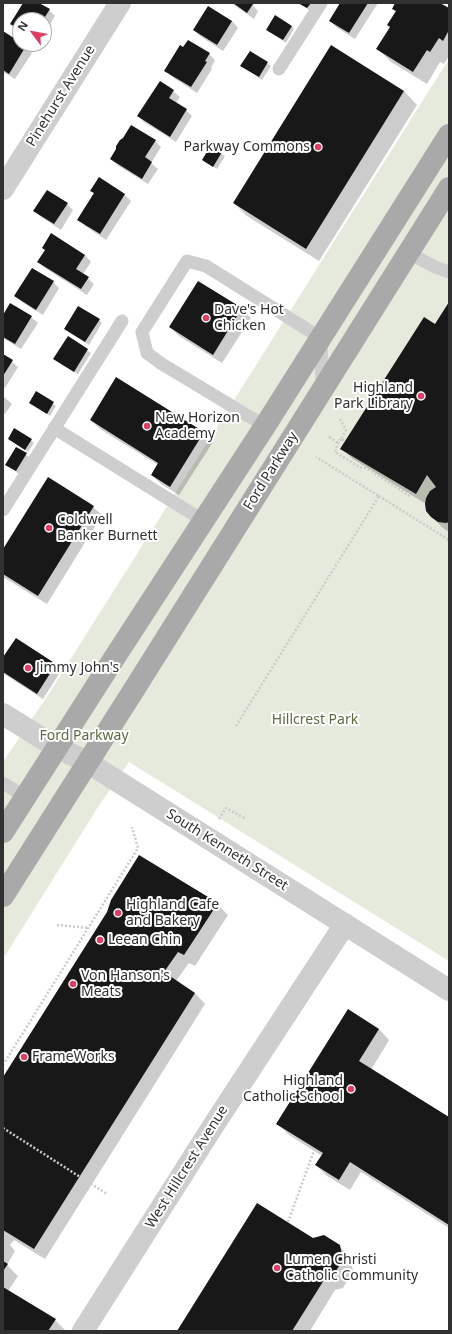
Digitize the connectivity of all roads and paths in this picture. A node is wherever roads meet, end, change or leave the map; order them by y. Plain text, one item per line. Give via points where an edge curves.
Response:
1 (120, 3) edge
2 (320, 3) edge
3 (279, 69) dead end
4 (449, 135) edge
5 (449, 188) edge
6 (3, 190) edge
7 (409, 252) junction
8 (449, 272) edge
9 (122, 321) dead end
10 (321, 338) junction
11 (322, 391) junction
12 (340, 419) dead end
13 (265, 426) junction
14 (54, 428) junction
15 (329, 437) dead end
16 (341, 439) junction
17 (345, 441) dead end
18 (338, 443) junction
19 (316, 457) dead end
20 (379, 496) junction
21 (410, 496) dead end
22 (3, 510) edge
23 (204, 521) junction
24 (449, 540) edge
25 (4, 717) edge
26 (236, 726) dead end
27 (56, 747) junction
28 (87, 762) junction
29 (3, 783) edge
30 (25, 797) junction
31 (219, 819) dead end
32 (246, 819) dead end
33 (132, 827) dead end
34 (3, 832) edge
35 (3, 896) edge
36 (345, 924) junction
37 (57, 925) dead end
38 (89, 928) junction
39 (449, 990) edge
40 (3, 1065) edge
41 (3, 1128) edge
42 (315, 1148) dead end
43 (107, 1194) dead end
44 (288, 1222) dead end
45 (83, 1331) edge

1 - 6 street, Pinehurst Avenue
2 - 3 lane
4 - 10 main road, Ford Parkway
5 - 7 main road, Ford Parkway
7 - 8 lane
7 - 11 main road, Ford Parkway
9 - 14 lane
10 - 11 lane
10 - 13 main road, Ford Parkway
10 - 13 lane via 206,266 187,261 142,332 147,353
11 - 28 main road, Ford Parkway
12 - 16 path via 346,430
13 - 23 main road, Ford Parkway
14 - 22 lane
14 - 23 lane
15 - 18 path
16 - 17 path
16 - 18 path
18 - 21 path via 336,452
19 - 20 path
20 - 24 path
20 - 26 path
23 - 27 main road, Ford Parkway
25 - 27 street, South Kenneth Street
27 - 28 street, South Kenneth Street
27 - 30 main road, Ford Parkway
28 - 35 main road, Ford Parkway
28 - 36 street, South Kenneth Street
29 - 30 lane
30 - 34 main road, Ford Parkway
31 - 32 path via 226,808
33 - 38 path via 138,848
36 - 39 street, South Kenneth Street
36 - 45 street, West Hillcrest Avenue
37 - 38 path
38 - 40 path
41 - 43 path
42 - 44 path

